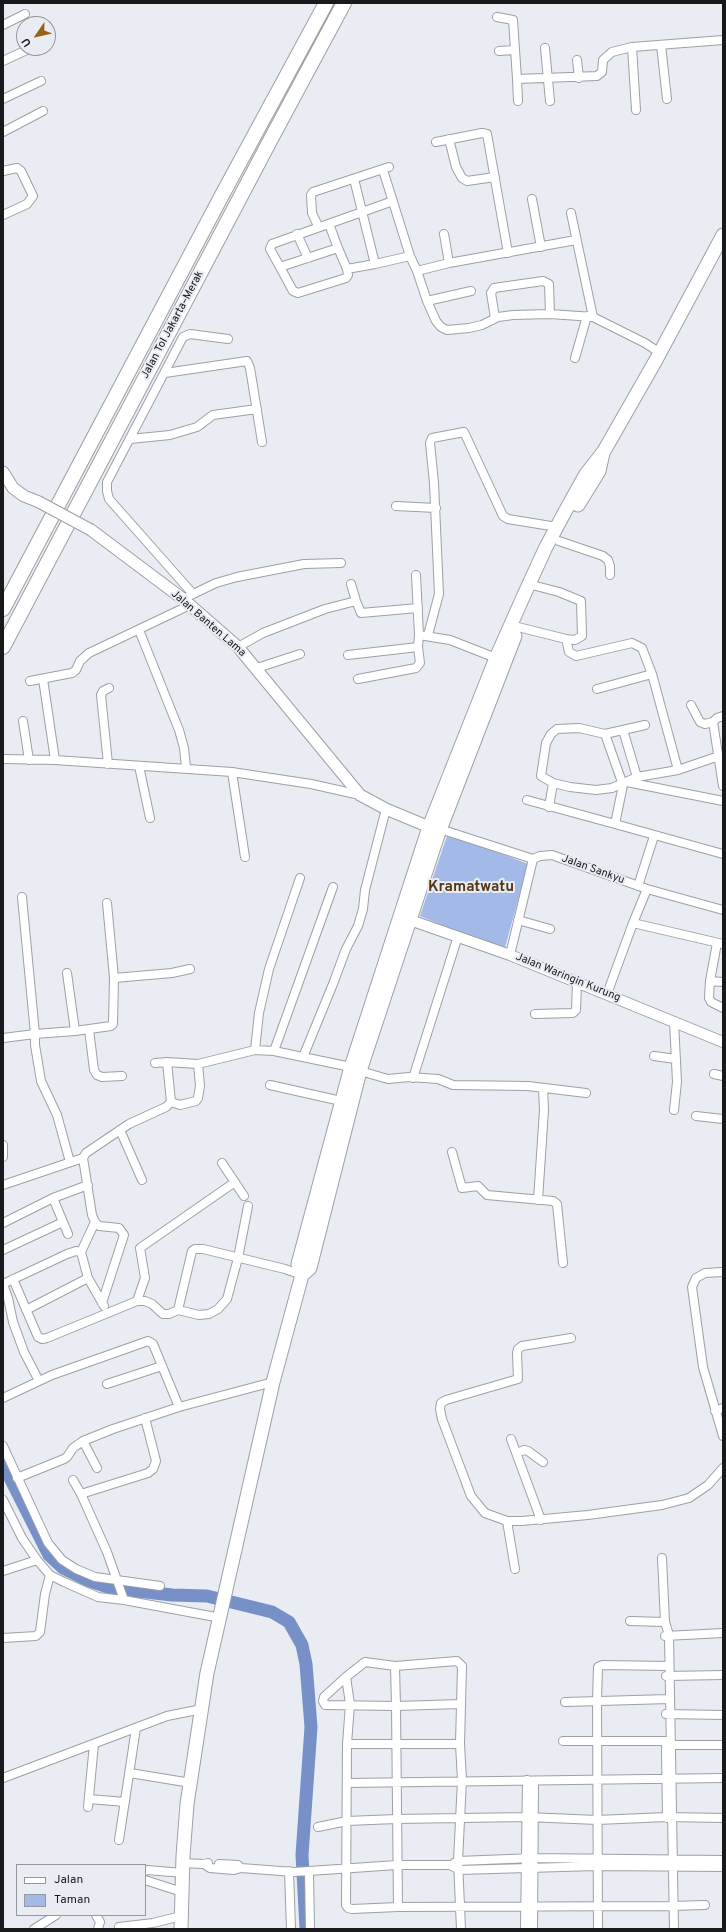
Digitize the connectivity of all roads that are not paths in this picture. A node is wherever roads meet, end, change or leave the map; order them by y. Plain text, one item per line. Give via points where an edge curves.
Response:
1 (326, 3) edge
2 (344, 3) edge
3 (25, 14) dead end
4 (497, 17) dead end
5 (3, 25) edge
6 (723, 40) edge
7 (661, 45) junction
8 (632, 47) junction
9 (545, 48) dead end
10 (514, 50) junction
11 (499, 51) dead end
12 (16, 55) edge
13 (577, 60) dead end
14 (3, 61) edge
15 (579, 78) junction
16 (517, 79) junction
17 (549, 79) junction
18 (41, 81) dead end
19 (3, 99) edge
20 (667, 99) dead end
21 (518, 101) dead end
22 (550, 101) dead end
23 (636, 110) dead end
24 (44, 111) dead end
25 (3, 132) edge
26 (449, 139) junction
27 (436, 142) dead end
28 (3, 171) edge
29 (495, 177) junction
30 (354, 179) junction
31 (532, 199) dead end
32 (393, 201) junction
33 (361, 211) junction
34 (571, 213) dead end
35 (3, 215) edge
36 (329, 224) junction
37 (318, 226) junction
38 (298, 234) junction
39 (444, 234) dead end
40 (722, 239) edge
41 (576, 240) junction
42 (542, 247) junction
43 (338, 248) junction
44 (508, 253) junction
45 (410, 256) junction
46 (308, 258) junction
47 (449, 262) junction
48 (375, 264) junction
49 (280, 267) junction
50 (347, 269) junction
51 (417, 271) junction
52 (471, 291) dead end
53 (427, 301) junction
54 (550, 314) junction
55 (590, 317) junction
56 (495, 318) junction
57 (228, 339) dead end
58 (660, 353) junction
59 (575, 358) dead end
60 (165, 374) junction
61 (257, 409) junction
62 (130, 439) junction
63 (262, 442) dead end
64 (604, 451) junction
65 (3, 472) edge
66 (396, 506) dead end
67 (436, 508) junction
68 (557, 527) junction
69 (559, 541) junction
70 (340, 563) dead end
71 (416, 575) dead end
72 (610, 575) dead end
73 (351, 584) dead end
74 (536, 586) junction
75 (193, 594) junction
76 (356, 601) junction
77 (186, 602) junction
78 (418, 608) junction
79 (3, 609) edge
80 (518, 627) junction
81 (139, 630) junction
82 (424, 635) junction
83 (566, 639) junction
84 (3, 647) edge
85 (238, 647) junction
86 (418, 647) junction
87 (300, 654) dead end
88 (348, 655) dead end
89 (496, 658) junction
90 (257, 668) junction
91 (652, 674) junction
92 (43, 679) junction
93 (358, 679) dead end
94 (30, 681) dead end
95 (109, 688) dead end
96 (597, 689) dead end
97 (692, 705) dead end
98 (723, 716) edge
99 (23, 721) dead end
100 (713, 722) junction
101 (645, 725) dead end
102 (623, 730) junction
103 (605, 734) junction
104 (719, 756) junction
105 (3, 759) edge
106 (29, 760) junction
107 (55, 760) junction
108 (108, 764) junction
109 (139, 766) junction
110 (186, 767) junction
111 (678, 770) junction
112 (232, 772) junction
113 (722, 774) edge
114 (637, 777) junction
115 (553, 783) junction
116 (625, 783) junction
117 (723, 786) edge
118 (360, 795) junction
119 (527, 800) dead end
120 (723, 801) edge
121 (549, 807) junction
122 (386, 809) junction
123 (150, 818) dead end
124 (615, 824) junction
125 (434, 828) junction
126 (654, 836) junction
127 (723, 854) edge
128 (245, 857) dead end
129 (533, 859) junction
130 (300, 878) dead end
131 (638, 886) junction
132 (333, 887) dead end
133 (647, 889) junction
134 (22, 897) dead end
135 (107, 903) dead end
136 (723, 910) edge
137 (410, 920) junction
138 (518, 920) junction
139 (633, 923) junction
140 (550, 929) dead end
141 (458, 936) junction
142 (720, 944) edge
143 (510, 955) junction
144 (190, 969) dead end
145 (67, 973) dead end
146 (114, 978) junction
147 (710, 980) junction
148 (577, 982) junction
149 (723, 982) edge
150 (607, 994) junction
151 (723, 1008) edge
152 (535, 1014) dead end
153 (674, 1021) junction
154 (89, 1029) junction
155 (75, 1031) junction
156 (35, 1034) junction
157 (3, 1038) edge
158 (723, 1042) edge
159 (255, 1050) junction
160 (274, 1050) junction
161 (303, 1056) junction
162 (654, 1056) dead end
163 (676, 1059) junction
164 (167, 1062) junction
165 (155, 1063) dead end
166 (198, 1064) junction
167 (356, 1069) junction
168 (714, 1074) dead end
169 (122, 1076) dead end
170 (723, 1076) edge
171 (413, 1078) junction
172 (270, 1085) dead end
173 (543, 1088) junction
174 (586, 1093) dead end
175 (341, 1101) junction
176 (171, 1102) junction
177 (674, 1110) dead end
178 (696, 1116) dead end
179 (723, 1119) edge
180 (120, 1130) junction
181 (3, 1145) edge
182 (452, 1152) dead end
183 (3, 1157) edge
184 (83, 1158) junction
185 (70, 1162) junction
186 (222, 1163) dead end
187 (142, 1180) dead end
188 (235, 1182) junction
189 (3, 1185) edge
190 (88, 1185) junction
191 (244, 1196) dead end
192 (53, 1198) junction
193 (538, 1200) junction
194 (248, 1206) dead end
195 (63, 1222) junction
196 (95, 1222) junction
197 (3, 1223) edge
198 (68, 1234) dead end
199 (3, 1250) edge
200 (81, 1252) junction
201 (238, 1258) junction
202 (563, 1263) dead end
203 (723, 1272) edge
204 (302, 1275) junction
205 (88, 1278) junction
206 (14, 1279) junction
207 (3, 1284) edge
208 (137, 1301) junction
209 (102, 1303) junction
210 (26, 1310) junction
211 (178, 1310) junction
212 (106, 1313) junction
213 (571, 1338) dead end
214 (162, 1366) junction
215 (39, 1381) junction
216 (273, 1382) junction
217 (107, 1384) dead end
218 (3, 1398) edge
219 (179, 1407) junction
220 (723, 1408) edge
221 (715, 1411) junction
222 (145, 1418) junction
223 (723, 1436) edge
224 (511, 1439) dead end
225 (83, 1441) junction
226 (3, 1446) edge
227 (517, 1453) junction
228 (543, 1462) dead end
229 (97, 1468) dead end
230 (723, 1468) edge
231 (17, 1478) junction
232 (73, 1480) dead end
233 (81, 1494) junction
234 (3, 1500) edge
235 (541, 1520) junction
236 (507, 1521) junction
237 (662, 1558) dead end
238 (37, 1560) junction
239 (515, 1569) dead end
240 (3, 1571) edge
241 (50, 1575) junction
242 (117, 1583) junction
243 (160, 1586) dead end
244 (123, 1597) junction
245 (221, 1616) junction
246 (630, 1621) dead end
247 (666, 1631) junction
248 (723, 1633) edge
249 (3, 1638) edge
250 (396, 1666) junction
251 (667, 1667) junction
252 (346, 1676) junction
253 (667, 1676) junction
254 (723, 1676) edge
255 (667, 1699) junction
256 (597, 1700) junction
257 (564, 1702) dead end
258 (350, 1704) junction
259 (461, 1704) junction
260 (396, 1706) junction
261 (202, 1709) junction
262 (667, 1714) junction
263 (723, 1715) edge
264 (136, 1728) junction
265 (597, 1740) junction
266 (563, 1741) dead end
267 (668, 1743) junction
268 (94, 1744) junction
269 (347, 1744) junction
270 (395, 1744) junction
271 (460, 1744) junction
272 (723, 1744) edge
273 (130, 1773) junction
274 (3, 1778) edge
275 (723, 1778) edge
276 (669, 1779) junction
277 (462, 1780) junction
278 (597, 1780) junction
279 (395, 1781) junction
280 (530, 1781) junction
281 (347, 1782) junction
282 (191, 1783) junction
283 (125, 1802) junction
284 (670, 1817) junction
285 (530, 1818) junction
286 (723, 1818) edge
287 (396, 1819) junction
288 (460, 1819) junction
289 (597, 1820) junction
290 (347, 1821) junction
291 (318, 1827) dead end
292 (120, 1840) dead end
293 (458, 1860) junction
294 (723, 1860) edge
295 (597, 1862) junction
296 (530, 1863) junction
297 (671, 1863) junction
298 (397, 1865) junction
299 (450, 1865) junction
300 (723, 1867) edge
301 (183, 1868) junction
302 (346, 1869) junction
303 (459, 1870) junction
304 (146, 1871) edge
305 (291, 1872) junction
306 (307, 1872) junction
307 (146, 1880) edge
308 (182, 1892) junction
309 (705, 1904) dead end
310 (530, 1906) junction
311 (671, 1906) junction
312 (398, 1907) junction
313 (459, 1907) junction
314 (598, 1907) junction
315 (54, 1916) edge
316 (97, 1916) edge
317 (181, 1923) edge
318 (118, 1927) dead end
319 (34, 1929) edge
320 (98, 1929) edge
321 (291, 1929) edge
322 (310, 1929) edge
323 (461, 1929) edge
324 (525, 1929) edge
325 (533, 1929) edge
326 (598, 1929) edge
327 (669, 1929) edge
328 (674, 1929) edge

1 - 79 highway, Jalan Tol Jakarta–Merak
2 - 84 highway, Jalan Tol Jakarta–Merak
3 - 5 street
4 - 10 street via 513,20
6 - 7 street
7 - 8 street
7 - 20 street
8 - 15 street via 607,55 603,60 602,72 597,76
8 - 23 street
9 - 17 street
10 - 11 street
10 - 16 street
12 - 14 street
13 - 15 street
15 - 17 street
16 - 17 street
16 - 21 street
17 - 22 street
18 - 19 street
24 - 25 street
26 - 27 street
26 - 29 street via 456,167 462,178 467,180
26 - 29 street via 487,134
28 - 35 street via 17,168 21,171 33,196 27,204
29 - 44 street
30 - 32 street via 386,169
30 - 33 street
30 - 37 street via 311,195 312,213
31 - 42 street
32 - 33 street
32 - 45 street
33 - 36 street
33 - 48 street
34 - 41 street
36 - 37 street
36 - 43 street
37 - 38 street
38 - 46 street
38 - 49 street via 272,244 270,248
39 - 47 street
40 - 58 highway
41 - 42 street
41 - 55 street
42 - 44 street
43 - 46 street
43 - 50 street
44 - 47 street
45 - 48 street
45 - 51 street
46 - 49 street
47 - 51 street
48 - 50 street
49 - 50 street via 293,291 298,293 346,278
51 - 53 street
52 - 53 street
53 - 56 street via 436,321 447,330 482,325
54 - 55 street
54 - 56 street
54 - 56 street via 549,284 543,282 494,288 491,293
55 - 58 street via 645,343
55 - 59 street
57 - 60 street via 190,334 185,336
58 - 64 highway
60 - 61 street via 246,361 250,368
60 - 62 street
61 - 62 street via 213,415 198,427 170,435
61 - 63 street
62 - 75 street via 107,482 106,491 109,499
64 - 68 highway via 586,474
64 - 69 highway via 600,471
65 - 77 main road, Jalan Banten Lama, bridge via 14,488 24,496 91,530
66 - 67 street
67 - 68 street via 430,441 432,438 464,432 503,516
67 - 82 street via 439,594
68 - 89 highway
69 - 72 street via 603,556 608,560
69 - 74 highway
70 - 75 street via 304,564 237,577
71 - 78 street
73 - 76 street
74 - 80 highway
74 - 83 street via 582,601 582,636 575,640
75 - 77 street
76 - 78 street via 359,611 364,614
76 - 85 street via 325,609 263,633
77 - 81 street
77 - 85 main road, Jalan Banten Lama
78 - 82 street
80 - 83 street
80 - 125 highway
81 - 92 street via 89,653 72,673
81 - 110 street via 179,730
82 - 86 street
82 - 89 street via 450,640
83 - 91 street via 569,652 576,656 632,643 638,645
85 - 90 main road, Jalan Banten Lama
86 - 88 street
86 - 93 street via 420,663 416,668
87 - 90 street
89 - 125 highway
90 - 118 main road, Jalan Banten Lama
91 - 96 street
91 - 111 street
92 - 94 street
92 - 107 street
95 - 108 street via 101,695
97 - 100 street via 700,722
98 - 100 street
99 - 106 street
100 - 104 street
101 - 102 street
102 - 103 street
102 - 114 street
103 - 115 street via 579,728 557,730 551,734 546,743 540,772 542,778
103 - 116 street
104 - 111 street
104 - 113 street
105 - 106 street
106 - 107 street
107 - 108 street
108 - 109 street
109 - 110 street
109 - 123 street
110 - 112 street
111 - 114 street
112 - 118 street via 311,784
112 - 128 street
113 - 117 street
114 - 116 street
115 - 116 street via 589,790 612,788
115 - 121 street
116 - 120 street
116 - 124 street
118 - 122 main road, Jalan Banten Lama
119 - 121 street
121 - 124 street
122 - 125 main road, Jalan Banten Lama
122 - 161 street via 358,926 346,949
124 - 126 street
125 - 129 street, Jalan Sankyu
125 - 137 highway
125 - 167 highway
126 - 127 street
126 - 131 street
129 - 131 street, Jalan Sankyu via 552,855
129 - 138 street
130 - 159 street via 269,969 259,1013
131 - 133 street, Jalan Sankyu
132 - 160 street
133 - 136 street, Jalan Sankyu
133 - 139 street
134 - 156 street
135 - 146 street
137 - 141 street, Jalan Waringin Kurung
137 - 167 highway
138 - 140 street
138 - 143 street
139 - 142 street
139 - 150 street
141 - 143 street, Jalan Waringin Kurung
141 - 171 street
142 - 147 street
143 - 148 street, Jalan Waringin Kurung
144 - 146 street
145 - 155 street
146 - 154 street via 113,1024
147 - 149 street
147 - 151 street via 710,1001
148 - 150 street, Jalan Waringin Kurung
148 - 152 street via 576,1010 573,1014
150 - 153 street, Jalan Waringin Kurung
153 - 158 street, Jalan Waringin Kurung
153 - 163 street
154 - 155 street
154 - 169 street via 94,1070 97,1075 102,1078
155 - 156 street
156 - 157 street
156 - 185 street via 41,1081 57,1115
159 - 160 street
159 - 166 street
160 - 161 street
161 - 167 street
162 - 163 street
163 - 177 street
164 - 165 street
164 - 166 street
164 - 176 street
166 - 176 street via 200,1086 196,1101 180,1105
167 - 171 street via 388,1079
167 - 175 highway
167 - 204 highway via 310,1268
168 - 170 street
171 - 173 street via 444,1080 453,1085 516,1085
172 - 175 street
173 - 174 street
173 - 193 street
175 - 204 highway via 298,1264
176 - 180 street via 166,1108 140,1118
178 - 179 street
180 - 184 street via 86,1153
180 - 187 street
181 - 183 street
182 - 193 street via 462,1188 478,1186 487,1195
184 - 185 street
184 - 190 street
185 - 189 street
186 - 188 street
188 - 191 street
188 - 208 street via 140,1248 145,1281
190 - 192 street
190 - 196 street
192 - 195 street
192 - 197 street
193 - 202 street via 558,1204
194 - 201 street
195 - 198 street
195 - 199 street
196 - 200 street
196 - 209 street via 99,1226 119,1228 124,1236
200 - 205 street
200 - 206 street via 67,1254
201 - 204 street
201 - 211 street via 227,1299 218,1309 209,1314 199,1315
201 - 211 street via 198,1249 192,1251
203 - 221 street via 706,1273 696,1278 692,1287 703,1367
204 - 216 highway
205 - 209 street
205 - 210 street
206 - 207 street
206 - 210 street
207 - 215 street via 24,1352
208 - 211 street via 152,1304 163,1314
208 - 212 street
209 - 212 street
210 - 212 street via 38,1337 42,1339
213 - 236 street via 522,1346 517,1353 518,1379 441,1403 442,1419 471,1496 485,1513
214 - 215 street via 153,1344 148,1341
214 - 217 street
214 - 219 street
215 - 218 street
216 - 219 street
216 - 245 highway
219 - 222 street
220 - 221 street
221 - 223 street
222 - 225 street
222 - 233 street via 156,1461 153,1469 148,1473
224 - 227 street
225 - 229 street
225 - 231 street via 73,1448 67,1457
226 - 231 street
227 - 228 street via 528,1451
227 - 235 street
230 - 235 street via 708,1485 689,1498 662,1505
231 - 242 street via 52,1550 76,1569
232 - 233 street
233 - 242 street via 107,1552
234 - 238 street via 22,1538
235 - 236 street
236 - 239 street
237 - 247 street
238 - 240 street
238 - 241 street
241 - 244 street via 93,1596
241 - 249 street via 40,1632 36,1636
242 - 243 street
242 - 244 street
244 - 245 street
245 - 261 highway via 207,1673
246 - 247 street
247 - 248 street
247 - 251 street
250 - 252 street via 365,1662
250 - 259 street via 457,1661 462,1666
250 - 260 street
251 - 253 street
251 - 256 street via 600,1665
252 - 258 street
252 - 258 street via 323,1701 325,1705
253 - 254 street
253 - 255 street
255 - 256 street
255 - 262 street
256 - 257 street
256 - 265 street
258 - 260 street
258 - 269 street
259 - 260 street
259 - 271 street
260 - 270 street
261 - 264 street via 176,1713
261 - 282 highway
262 - 263 street
262 - 267 street
264 - 268 street
264 - 273 street
265 - 266 street
265 - 267 street
265 - 278 street
267 - 272 street
267 - 276 street
268 - 274 street
268 - 283 street via 88,1803
269 - 270 street
269 - 281 street
270 - 271 street
270 - 279 street
271 - 277 street
273 - 282 street
273 - 283 street
275 - 276 street
276 - 278 street
276 - 284 street
277 - 279 street
277 - 280 street
277 - 288 street
278 - 280 street
278 - 289 street
279 - 281 street
279 - 287 street
280 - 285 street
281 - 290 street
282 - 301 highway via 187,1804
283 - 292 street
284 - 286 street
284 - 289 street
284 - 297 street
285 - 288 street
285 - 289 street
285 - 296 street
287 - 288 street
287 - 290 street
287 - 298 street
288 - 293 street
289 - 295 street
290 - 291 street
290 - 302 street
293 - 296 street
293 - 299 street
293 - 303 street
294 - 297 street
295 - 296 street
295 - 297 street
295 - 314 street
296 - 303 street
296 - 310 street
297 - 300 street
297 - 311 street
298 - 299 street
298 - 302 street
298 - 312 street
299 - 303 street
301 - 304 street
301 - 305 street via 204,1864 210,1868
301 - 308 highway
302 - 306 street
302 - 312 street via 348,1908 352,1910
303 - 313 street
305 - 306 street
305 - 321 street
306 - 322 street
307 - 308 street
308 - 317 highway
309 - 311 street
310 - 313 street
310 - 314 street
310 - 324 street
310 - 325 street
311 - 314 street
311 - 327 street
311 - 328 street
312 - 313 street
313 - 323 street
314 - 326 street
315 - 319 street
316 - 320 street via 100,1922
317 - 318 street

